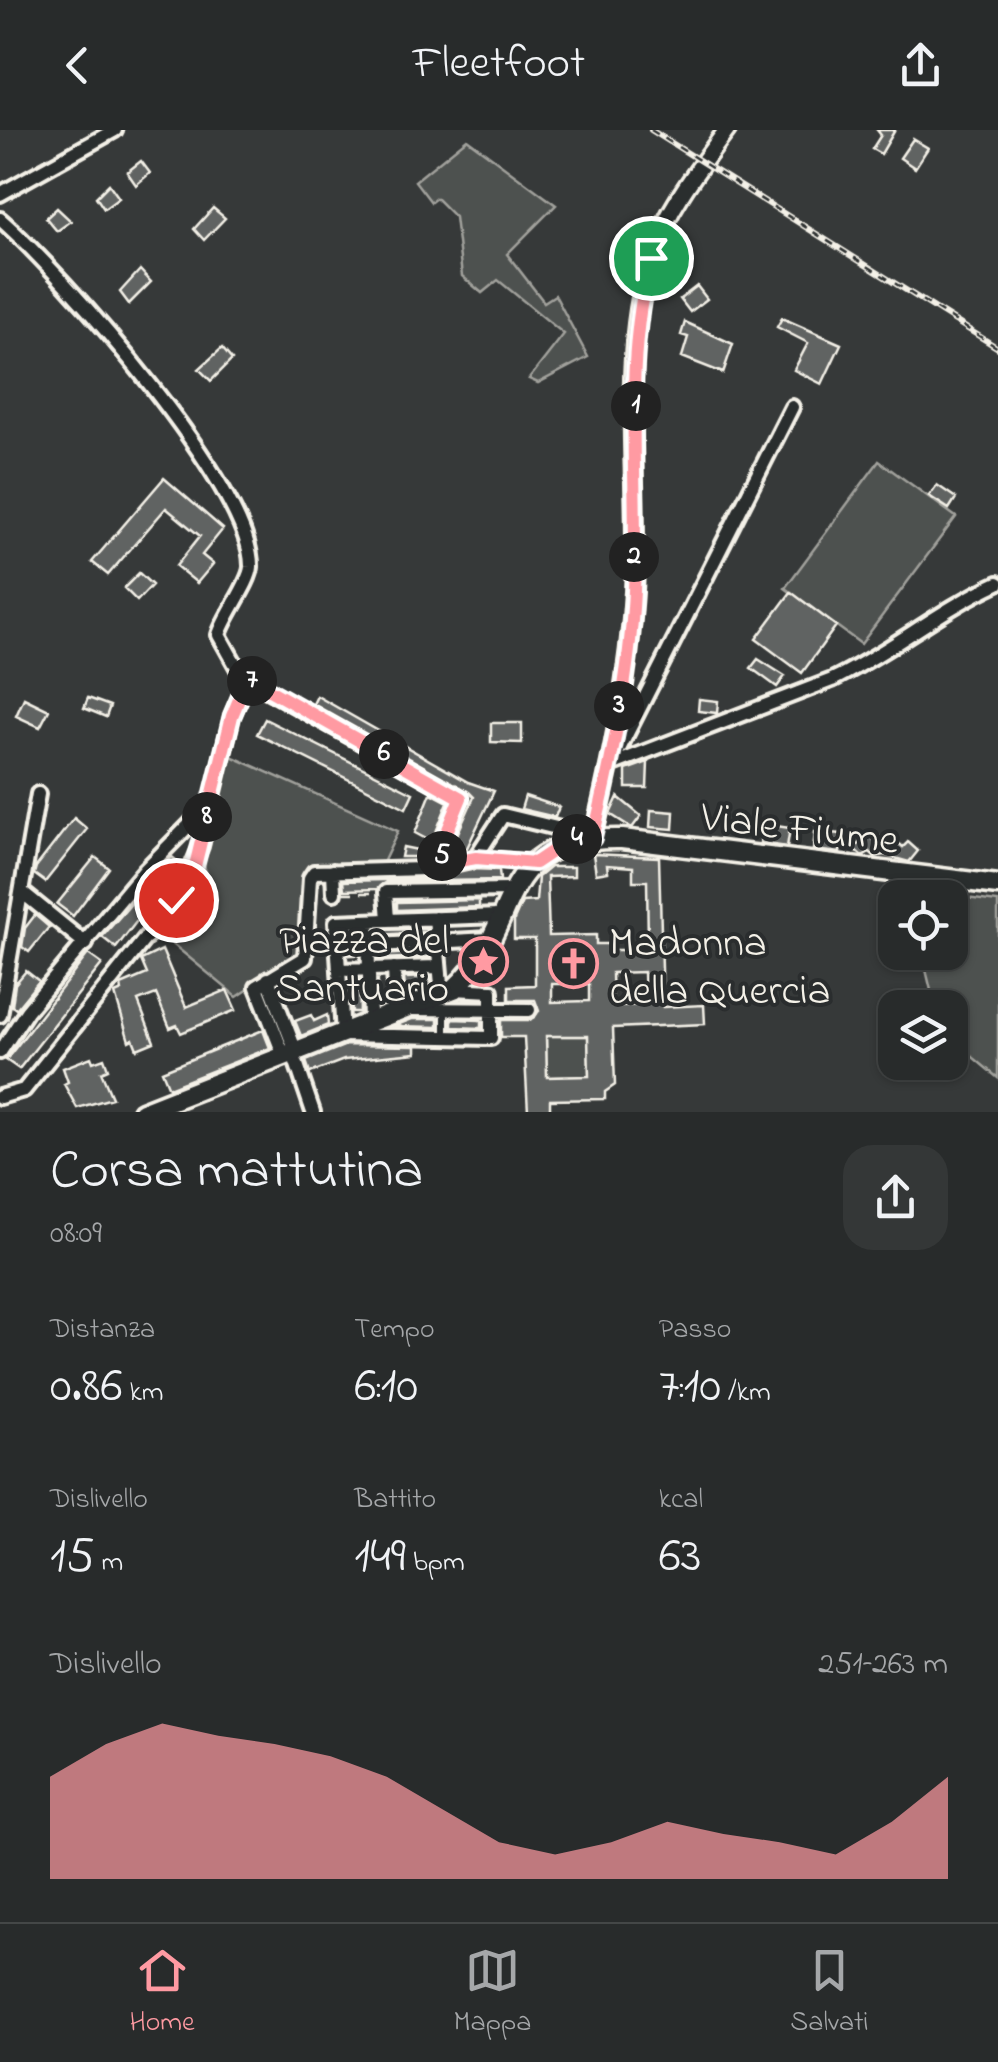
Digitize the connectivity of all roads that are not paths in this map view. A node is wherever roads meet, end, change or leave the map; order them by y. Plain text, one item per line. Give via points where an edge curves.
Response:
1 (115, 130) edge
2 (727, 130) edge
3 (0, 194) edge
4 (0, 219) edge
5 (792, 407) dead end
6 (998, 583) edge
7 (248, 678) junction
8 (610, 765) junction
9 (38, 794) dead end
10 (210, 804) junction
11 (588, 838) junction
12 (476, 858) junction
13 (535, 863) junction
14 (442, 864) junction
15 (333, 871) junction
16 (998, 885) edge
17 (510, 890) junction
18 (22, 892) junction
19 (334, 893) road end
20 (500, 916) junction
21 (434, 918) junction
22 (368, 920) junction
23 (388, 920) junction
24 (490, 939) junction
25 (436, 942) junction
26 (86, 944) junction
27 (369, 946) junction
28 (338, 947) junction
29 (437, 967) junction
30 (394, 968) junction
31 (370, 969) junction
32 (339, 970) junction
33 (447, 999) junction
34 (529, 1010) dead end
35 (491, 1011) junction
36 (404, 1012) junction
37 (0, 1015) edge
38 (368, 1026) junction
39 (343, 1035) junction
40 (445, 1037) junction
41 (0, 1052) edge
42 (291, 1054) junction
43 (0, 1097) edge
44 (142, 1112) edge
45 (313, 1112) edge

1 - 3 street
2 - 8 street via 663,228 643,287 636,351 634,594
4 - 7 street via 176,419 245,532 251,570 219,635
5 - 8 street
6 - 8 street via 832,680
7 - 10 street via 236,700
7 - 14 street via 461,798 442,844
8 - 11 street
9 - 18 street
10 - 26 street
10 - 43 street via 195,866 179,896 24,1090
11 - 12 street via 503,815
11 - 13 main road via 566,842
11 - 16 main road, Viale Fiume
12 - 13 street
12 - 14 street
13 - 17 main road
14 - 15 street
15 - 19 street
15 - 42 street via 310,878 305,958 257,990
17 - 20 main road
17 - 23 street via 386,892
18 - 26 street
18 - 37 street
20 - 21 street
20 - 24 main road
21 - 23 street
21 - 25 street
22 - 23 street
22 - 27 street
22 - 28 street via 336,922
24 - 25 street
24 - 33 main road
25 - 27 street
25 - 29 street
26 - 41 street
27 - 28 street
27 - 31 street
28 - 32 street
29 - 30 street
29 - 33 street
30 - 31 street
30 - 36 street
31 - 32 street
31 - 38 street
32 - 39 street
33 - 35 street
33 - 35 street via 491,991
33 - 36 main road
33 - 40 lane
34 - 35 street
35 - 40 street via 491,1038
36 - 38 main road
38 - 39 main road
39 - 40 street
39 - 42 main road
42 - 44 main road
42 - 45 street

